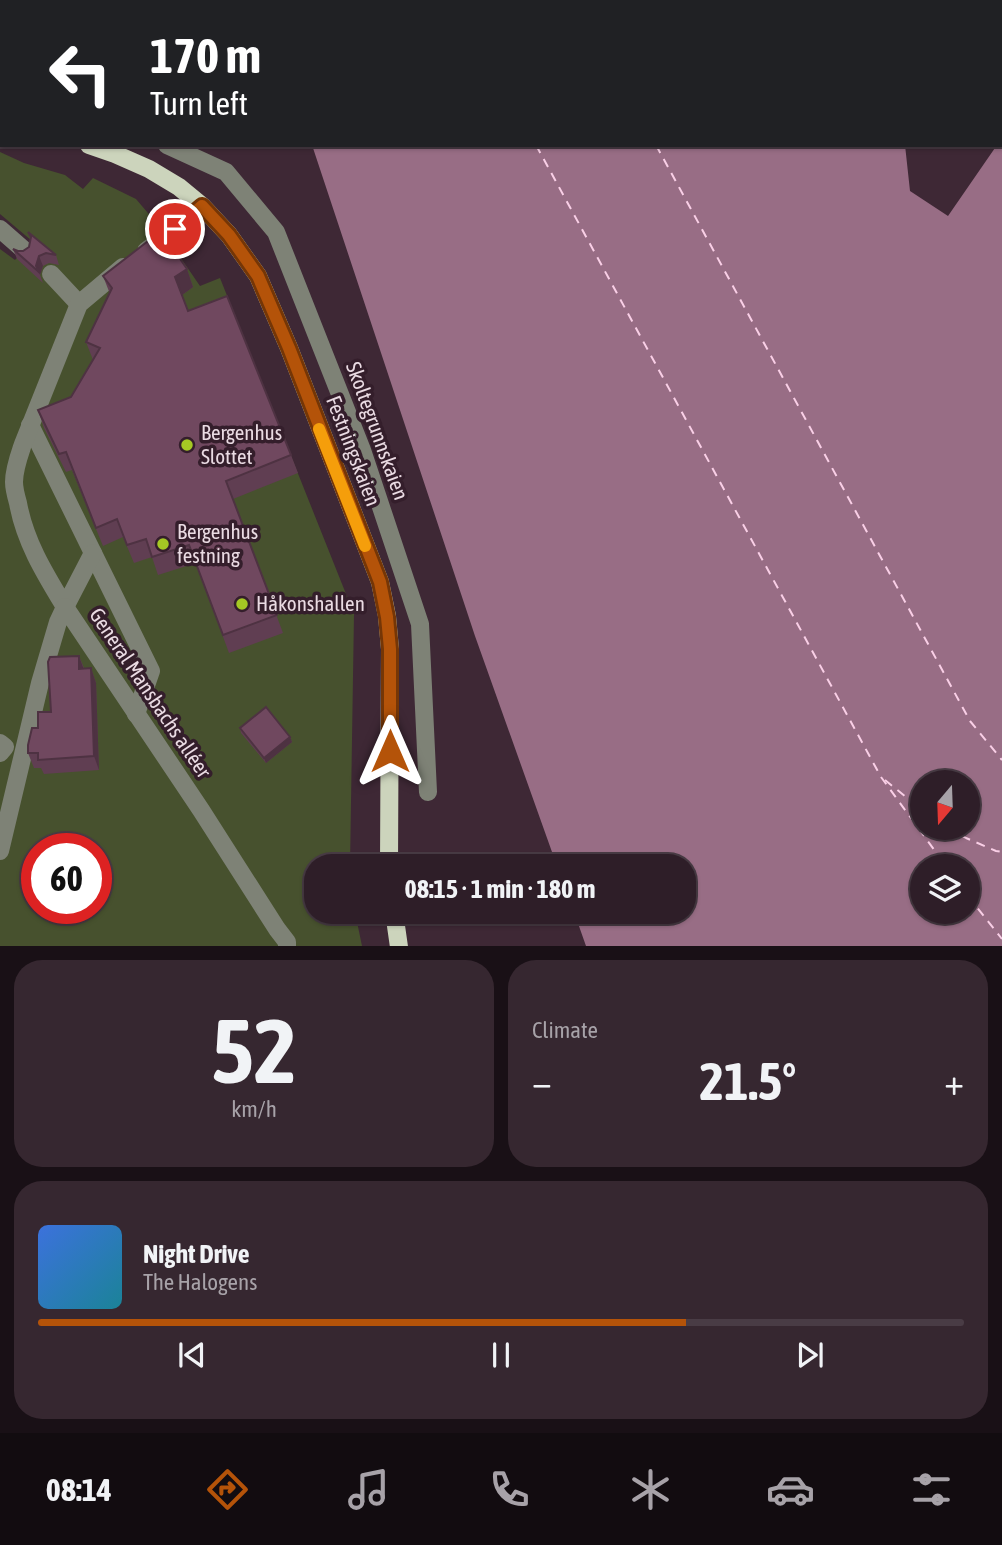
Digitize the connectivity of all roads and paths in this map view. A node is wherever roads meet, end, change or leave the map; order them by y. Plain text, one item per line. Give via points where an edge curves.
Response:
1 (95, 147) edge
2 (171, 147) edge
3 (202, 206) junction
4 (0, 229) edge
5 (24, 250) edge
6 (51, 274) dead end
7 (79, 304) junction
8 (30, 425) junction
9 (93, 553) junction
10 (65, 607) junction
11 (40, 683) junction
12 (52, 706) edge
13 (136, 714) junction
14 (0, 743) edge
15 (0, 753) edge
16 (428, 792) dead end
17 (3, 825) edge
18 (0, 851) edge
19 (389, 854) edge
20 (396, 924) edge
21 (290, 945) edge
22 (399, 946) edge

1 - 3 main road, Festningskaien via 149,169
2 - 16 lane, Skoltegrunnskaien via 226,172 276,232 362,450 420,624
3 - 7 lane
3 - 19 main road, Festningskaien via 258,276 380,582 390,649
4 - 5 lane
6 - 7 lane
7 - 8 lane
8 - 9 lane
8 - 10 lane via 16,464 19,512 28,541
9 - 10 lane
9 - 13 lane via 150,671
10 - 11 lane, General Mansbachs alléer
10 - 13 lane, General Mansbachs alléer
11 - 12 lane
11 - 17 lane, General Mansbachs alléer
13 - 21 lane, General Mansbachs alléer
14 - 15 lane via 5,747
17 - 18 lane, General Mansbachs alléer
20 - 22 main road

